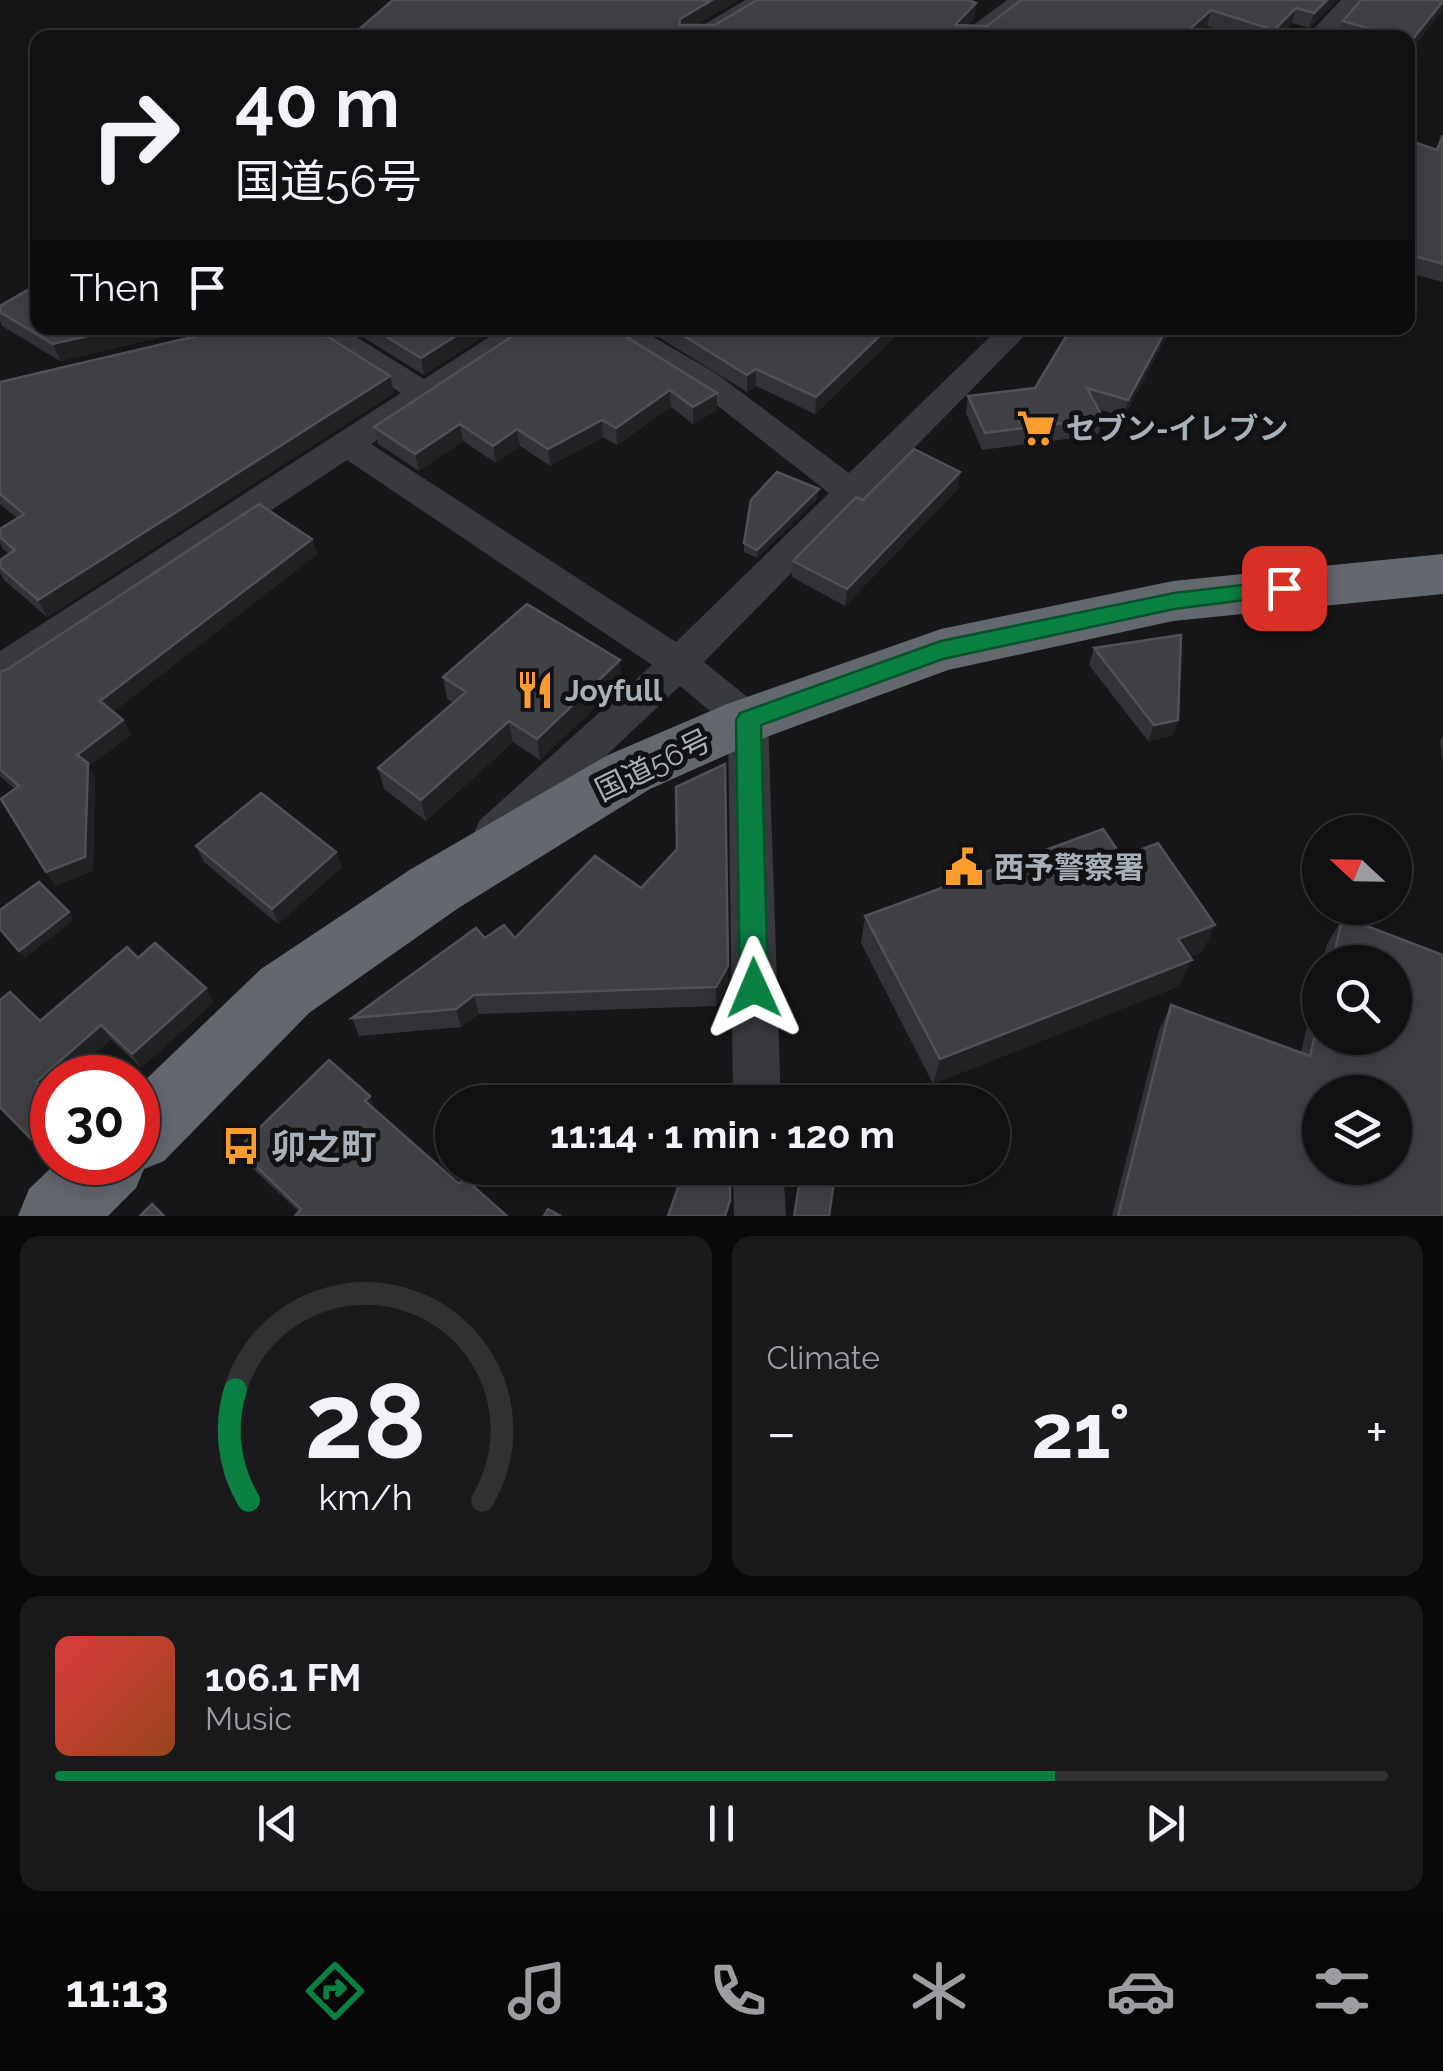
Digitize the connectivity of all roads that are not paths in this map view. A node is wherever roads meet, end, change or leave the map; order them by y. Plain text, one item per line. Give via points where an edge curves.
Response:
1 (763, 0) edge
2 (1022, 0) edge
3 (1354, 0) edge
4 (967, 6) edge
5 (1000, 17) junction
6 (709, 30) edge
7 (980, 30) edge
8 (1325, 30) edge
9 (333, 335) edge
10 (513, 335) edge
11 (628, 335) edge
12 (1009, 335) edge
13 (423, 394) junction
14 (347, 444) junction
15 (848, 490) junction
16 (1443, 574) edge
17 (678, 663) junction
18 (0, 670) edge
19 (748, 720) junction
20 (434, 889) junction
21 (757, 1085) edge
22 (160, 1114) edge
23 (87, 1185) edge
24 (759, 1185) edge
25 (56, 1216) edge
26 (760, 1216) edge

1 - 6 street
2 - 5 street
3 - 8 street
4 - 5 street
5 - 7 street
9 - 13 street
10 - 13 street
11 - 15 street via 706,382
12 - 15 street
13 - 14 street
14 - 17 street
14 - 18 street
15 - 17 street
16 - 19 highway, 国道56号 via 1134,609 941,650
17 - 19 street
17 - 20 street
19 - 20 highway, 国道56号 via 629,772
19 - 21 street
20 - 22 highway, 国道56号 via 286,991
23 - 25 highway
24 - 26 street

